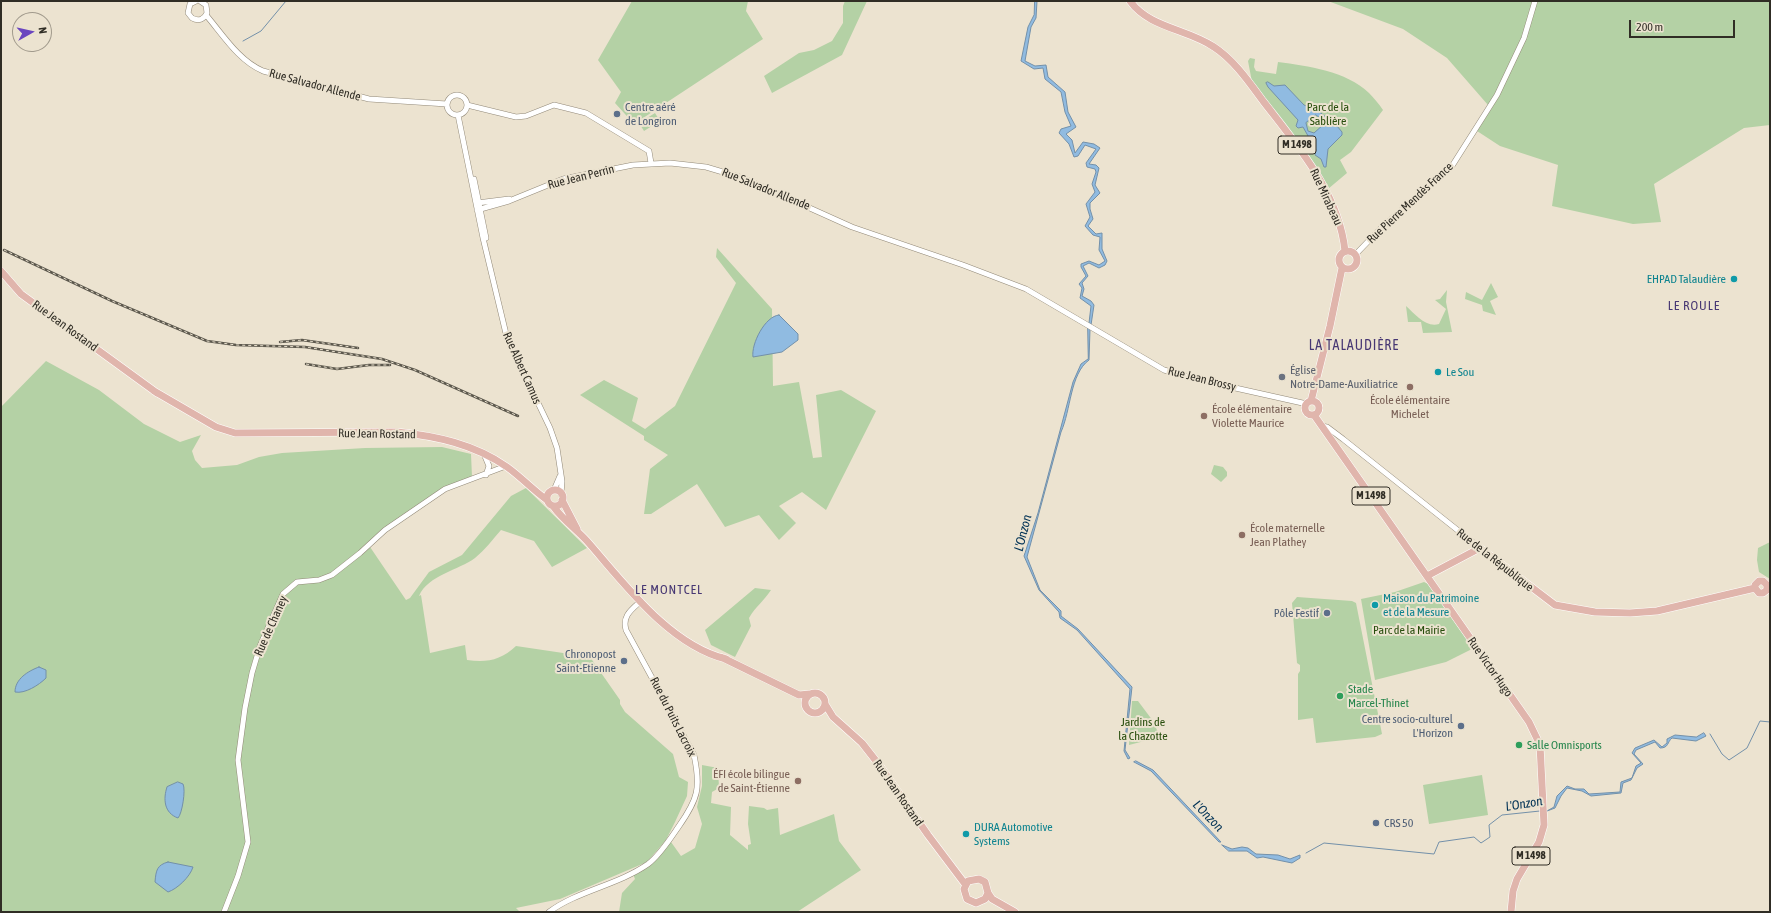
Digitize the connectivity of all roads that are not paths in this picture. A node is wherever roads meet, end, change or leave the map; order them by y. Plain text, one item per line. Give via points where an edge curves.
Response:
1 (196, 1) edge
2 (200, 1) edge
3 (1130, 1) edge
4 (1535, 1) edge
5 (206, 15) junction
6 (446, 104) junction
7 (467, 105) junction
8 (458, 115) junction
9 (651, 164) junction
10 (514, 198) junction
11 (478, 202) junction
12 (479, 210) junction
13 (1345, 251) junction
14 (1356, 254) junction
15 (1342, 268) junction
16 (1, 271) edge
17 (1049, 302) joint
18 (1306, 404) junction
19 (1314, 415) junction
20 (1321, 426) junction
21 (484, 454) junction
22 (506, 466) junction
23 (486, 475) junction
24 (560, 475) junction
25 (550, 494) junction
26 (562, 497) junction
27 (554, 506) junction
28 (578, 531) junction
29 (1480, 548) junction
30 (1427, 576) junction
31 (1769, 585) edge
32 (641, 601) junction
33 (810, 694) junction
34 (799, 695) junction
35 (805, 703) junction
36 (825, 704) junction
37 (819, 713) junction
38 (833, 717) junction
39 (968, 882) junction
40 (986, 896) junction
41 (224, 912) edge
42 (549, 912) edge
43 (1015, 912) edge
44 (1511, 912) edge

1 - 5 street via 189,7 190,17 199,20
2 - 5 street, Rue Salvador Allende via 207,7
3 - 13 main road, Rue Mirabeau / M 1498 via 1148,18 1202,40 1222,54 1245,77 1314,170 1336,213
4 - 14 street, Rue Pierre Mendès France via 1524,38 1497,95 1452,166 1380,229
5 - 6 street, Rue Salvador Allende via 241,57 263,71 369,99
6 - 7 street via 449,98 455,95 464,99
6 - 8 street via 450,113
7 - 8 street via 464,112
7 - 9 street via 516,117 526,116 554,105 586,113 649,151
8 - 11 street, Rue Albert Camus
9 - 10 street, Rue Jean Perrin via 633,165 563,179
9 - 17 street, Rue Salvador Allende via 685,164 727,172 852,227 1005,280
10 - 11 street, Rue Jean Perrin
10 - 12 street, Rue Jean Perrin
11 - 12 street, Rue Albert Camus
12 - 24 street, Rue Albert Camus via 507,338 550,428 557,448
13 - 14 main road
13 - 15 main road, M 1498 via 1338,258
14 - 15 main road via 1357,261 1354,267
15 - 18 main road, M 1498 via 1330,326
16 - 21 main road, Rue Jean Rostand via 21,294 154,391 224,430 253,434 420,434 457,442
17 - 18 street, Rue Jean Brossy via 1164,370
18 - 19 main road, M 1498 via 1307,413
18 - 19 main road, M 1498 via 1315,402 1319,407 1318,413
19 - 20 main road, Rue Victor Hugo / M 1498
20 - 29 street, Rue de la République via 1328,427 1336,433
20 - 30 main road, Rue Victor Hugo / M 1498
21 - 22 main road, Rue Jean Rostand
21 - 23 street via 489,466
22 - 23 street, Rue de Chaney
22 - 25 main road, Rue Jean Rostand via 538,492
23 - 41 street, Rue de Chaney via 445,489 385,530 332,575 319,580 297,582 283,594 260,646 246,702 238,760 248,842
24 - 25 street, Rue Albert Camus
24 - 26 street, Rue Albert Camus
25 - 26 main road
25 - 27 main road
26 - 27 main road via 558,505
26 - 28 main road
27 - 28 main road
28 - 32 main road
29 - 30 main road
29 - 31 main road, Rue de la République via 1555,605 1595,612 1657,611 1755,588 1759,593 1763,593
30 - 44 main road, Rue Victor Hugo / M 1498 via 1533,728 1540,745 1544,825 1539,842 1517,879
32 - 34 main road via 664,624 684,639
32 - 42 street, Rue du Puits Lacroix via 625,616 626,630 694,755 698,774 697,794 693,806 670,839 648,864
33 - 34 main road
33 - 35 main road
33 - 36 main road via 822,696
34 - 35 main road
35 - 37 main road via 810,713
36 - 37 main road via 824,710
36 - 38 main road
37 - 38 main road
38 - 39 main road, Rue Jean Rostand via 862,743 928,835
39 - 40 main road via 974,878 983,881 987,886
39 - 40 main road via 964,892 967,899 976,903
40 - 43 main road

